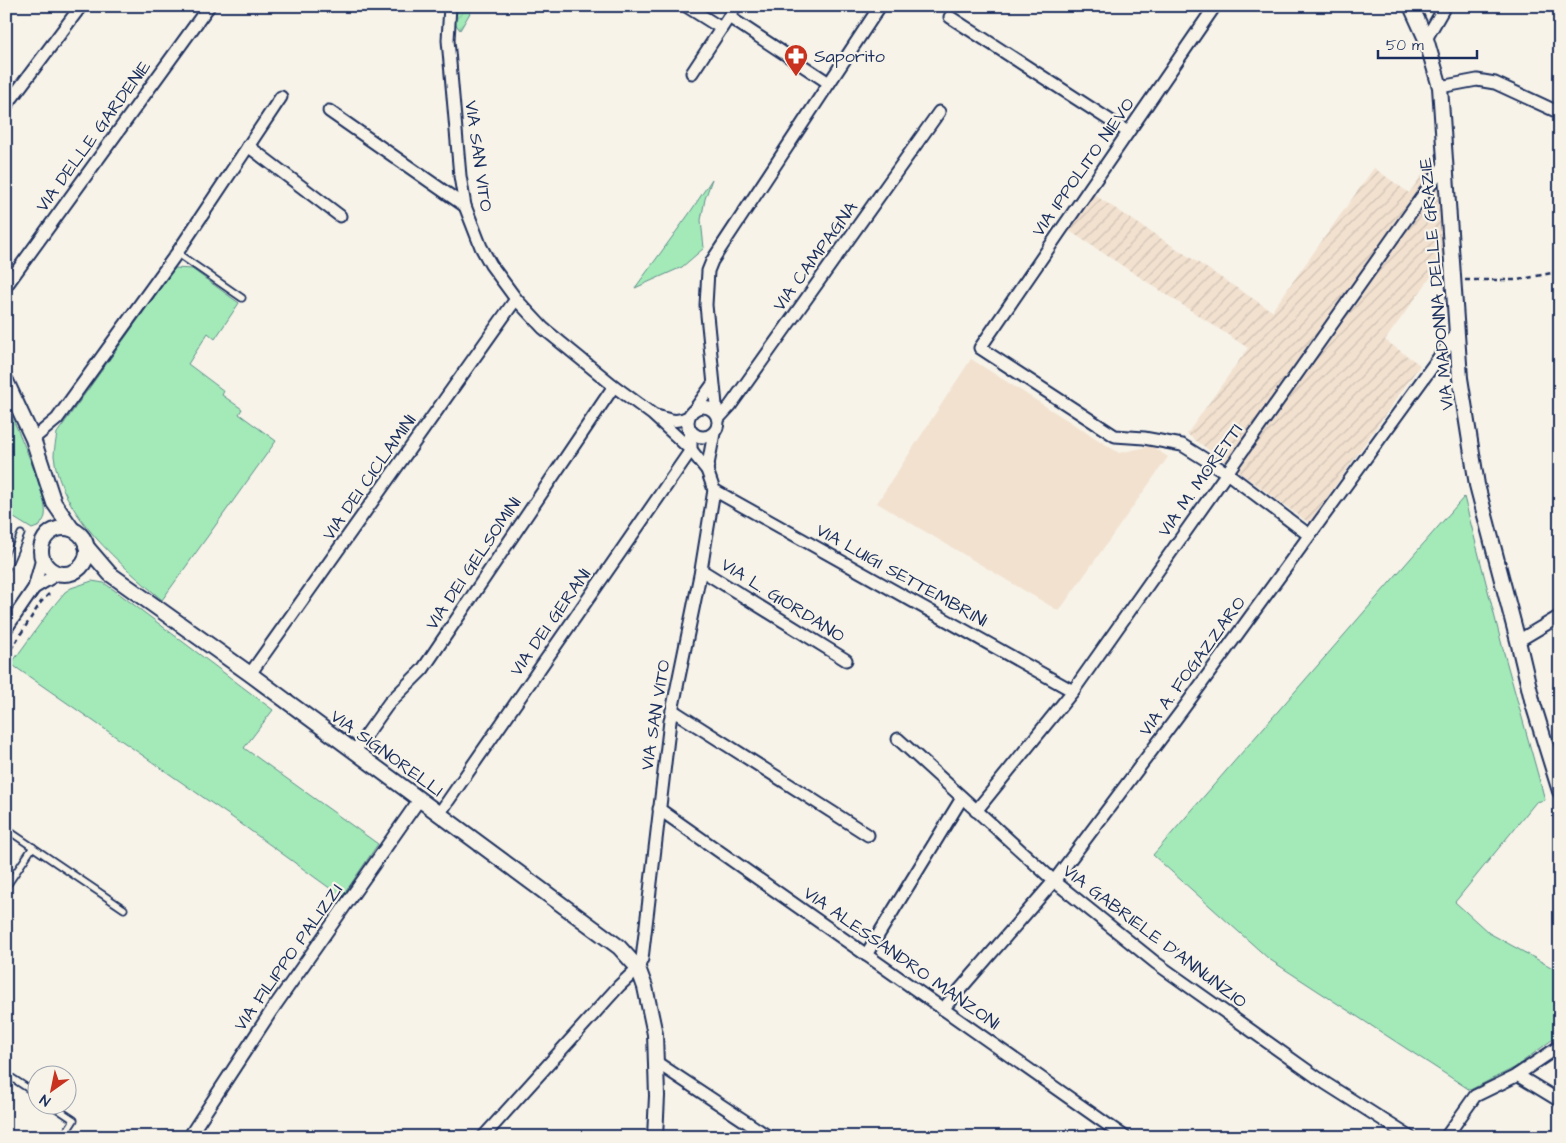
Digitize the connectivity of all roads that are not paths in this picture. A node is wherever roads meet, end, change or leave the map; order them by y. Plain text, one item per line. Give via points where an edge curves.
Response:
1 (81, 6) edge
2 (209, 6) edge
3 (450, 6) edge
4 (686, 6) edge
5 (736, 6) edge
6 (880, 6) edge
7 (1215, 6) edge
8 (1411, 6) edge
9 (1445, 6) edge
10 (729, 16) junction
11 (950, 17) dead end
12 (721, 28) junction
13 (1426, 39) junction
14 (692, 72) dead end
15 (829, 83) junction
16 (1440, 87) junction
17 (281, 97) dead end
18 (6, 106) edge
19 (329, 111) dead end
20 (940, 112) dead end
21 (1560, 113) edge
22 (1128, 132) junction
23 (248, 146) junction
24 (1445, 164) junction
25 (465, 206) junction
26 (340, 216) dead end
27 (177, 253) junction
28 (6, 286) edge
29 (242, 298) dead end
30 (516, 299) junction
31 (1456, 334) junction
32 (6, 381) edge
33 (713, 384) junction
34 (614, 386) junction
35 (652, 414) junction
36 (717, 417) junction
37 (692, 425) junction
38 (714, 433) junction
39 (676, 436) junction
40 (33, 439) junction
41 (691, 450) junction
42 (707, 470) junction
43 (1227, 473) junction
44 (714, 490) junction
45 (54, 503) junction
46 (72, 530) junction
47 (50, 532) junction
48 (21, 534) dead end
49 (1309, 535) junction
50 (86, 546) junction
51 (42, 559) junction
52 (80, 567) junction
53 (6, 569) edge
54 (701, 570) junction
55 (59, 573) junction
56 (110, 574) junction
57 (34, 588) junction
58 (1560, 616) edge
59 (6, 629) edge
60 (1518, 641) junction
61 (846, 660) dead end
62 (250, 674) junction
63 (1073, 691) junction
64 (672, 710) junction
65 (898, 739) dead end
66 (354, 752) junction
67 (1560, 791) edge
68 (962, 798) junction
69 (419, 800) junction
70 (659, 809) junction
71 (976, 811) junction
72 (439, 814) junction
73 (6, 829) edge
74 (868, 835) dead end
75 (33, 847) junction
76 (1054, 881) junction
77 (6, 887) edge
78 (124, 909) dead end
79 (866, 955) junction
80 (638, 968) junction
81 (943, 1009) junction
82 (1560, 1046) edge
83 (656, 1062) junction
84 (6, 1074) edge
85 (1517, 1075) junction
86 (28, 1088) edge
87 (1560, 1101) edge
88 (68, 1116) edge
89 (63, 1137) edge
90 (189, 1137) edge
91 (483, 1137) edge
92 (655, 1137) edge
93 (769, 1137) edge
94 (1124, 1137) edge
95 (1410, 1137) edge
96 (1446, 1137) edge

1 - 18 street
2 - 28 street, VIA DELLE GARDENIE
3 - 25 street, VIA SAN VITO via 448,40
4 - 12 street
5 - 10 street
6 - 15 street
7 - 22 street, VIA IPPOLITO NIEVO
8 - 13 street, VIA MADONNA DELLE GRAZIE
9 - 13 street
10 - 12 street
10 - 15 street
11 - 22 street
12 - 14 street
13 - 16 street, VIA MADONNA DELLE GRAZIE
15 - 33 street via 712,261 706,305
16 - 21 street via 1478,80 1495,83
16 - 24 street, VIA MADONNA DELLE GRAZIE
17 - 23 street
19 - 25 street
20 - 36 street, VIA CAMPAGNA via 730,406
22 - 43 street, VIA IPPOLITO NIEVO via 980,348 1116,436 1182,445
23 - 26 street
23 - 27 street
24 - 31 street, VIA MADONNA DELLE GRAZIE
24 - 43 street, VIA M. MORETTI
25 - 30 street, VIA SAN VITO via 481,247
27 - 29 lane
27 - 40 street via 57,419
30 - 34 street, VIA SAN VITO via 543,328
30 - 62 street, VIA DEI CICLAMINI
31 - 49 street, VIA A. FOGAZZARO
31 - 60 street, VIA MADONNA DELLE GRAZIE via 1477,485
32 - 40 street
33 - 36 street
33 - 37 street
34 - 35 street, VIA SAN VITO
34 - 66 street, VIA DEI GELSOMINI via 423,669 389,702
35 - 37 street, VIA SAN VITO
35 - 39 street, VIA SAN VITO
36 - 37 street via 705,406
36 - 38 street
37 - 38 street via 706,437
37 - 39 street
37 - 41 street
38 - 42 street
39 - 41 street, VIA SAN VITO
40 - 45 street
41 - 42 street, VIA SAN VITO
41 - 72 street, VIA DEI GERANI
42 - 44 street, VIA SAN VITO
43 - 49 street
43 - 63 street, VIA M. MORETTI
44 - 54 street, VIA SAN VITO
44 - 63 street, VIA LUIGI SETTEMBRINI
45 - 46 street
45 - 47 street
46 - 47 street via 64,528
46 - 50 street via 78,533
47 - 51 street via 42,544
48 - 53 lane
49 - 76 street, VIA A. FOGAZZARO via 1184,709
50 - 52 street
50 - 56 street, VIA SIGNORELLI
51 - 55 street via 46,566
51 - 57 street
52 - 55 street via 67,574
52 - 56 street, VIA SIGNORELLI
54 - 61 street, VIA L. GIORDANO
54 - 64 street, VIA SAN VITO
55 - 57 street
56 - 62 street, VIA SIGNORELLI
57 - 59 street
58 - 60 street
60 - 67 street, VIA MADONNA DELLE GRAZIE via 1533,704
62 - 66 street, VIA SIGNORELLI
63 - 71 street, VIA M. MORETTI
64 - 70 street, VIA SAN VITO
64 - 74 street
65 - 68 street, VIA GABRIELE D'ANNUNZIO
66 - 69 street, VIA SIGNORELLI
68 - 71 street, VIA GABRIELE D'ANNUNZIO
68 - 79 street
69 - 72 street, VIA SIGNORELLI
69 - 90 street, VIA FILIPPO PALIZZI via 272,1010
70 - 79 street, VIA ALESSANDRO MANZONI
70 - 80 street, VIA SAN VITO via 642,959
71 - 76 street, VIA GABRIELE D'ANNUNZIO
72 - 80 street, VIA SIGNORELLI via 619,947
73 - 75 lane
75 - 77 lane
75 - 78 lane
76 - 81 street, VIA A. FOGAZZARO
76 - 95 street, VIA GABRIELE D'ANNUNZIO via 1156,963 1326,1083
79 - 81 street, VIA ALESSANDRO MANZONI
80 - 83 street via 655,1034
80 - 91 street
81 - 94 street, VIA ALESSANDRO MANZONI
82 - 85 street
83 - 92 street
83 - 93 street
84 - 86 lane
85 - 87 street
85 - 96 street via 1475,1096
88 - 89 lane via 74,1120

